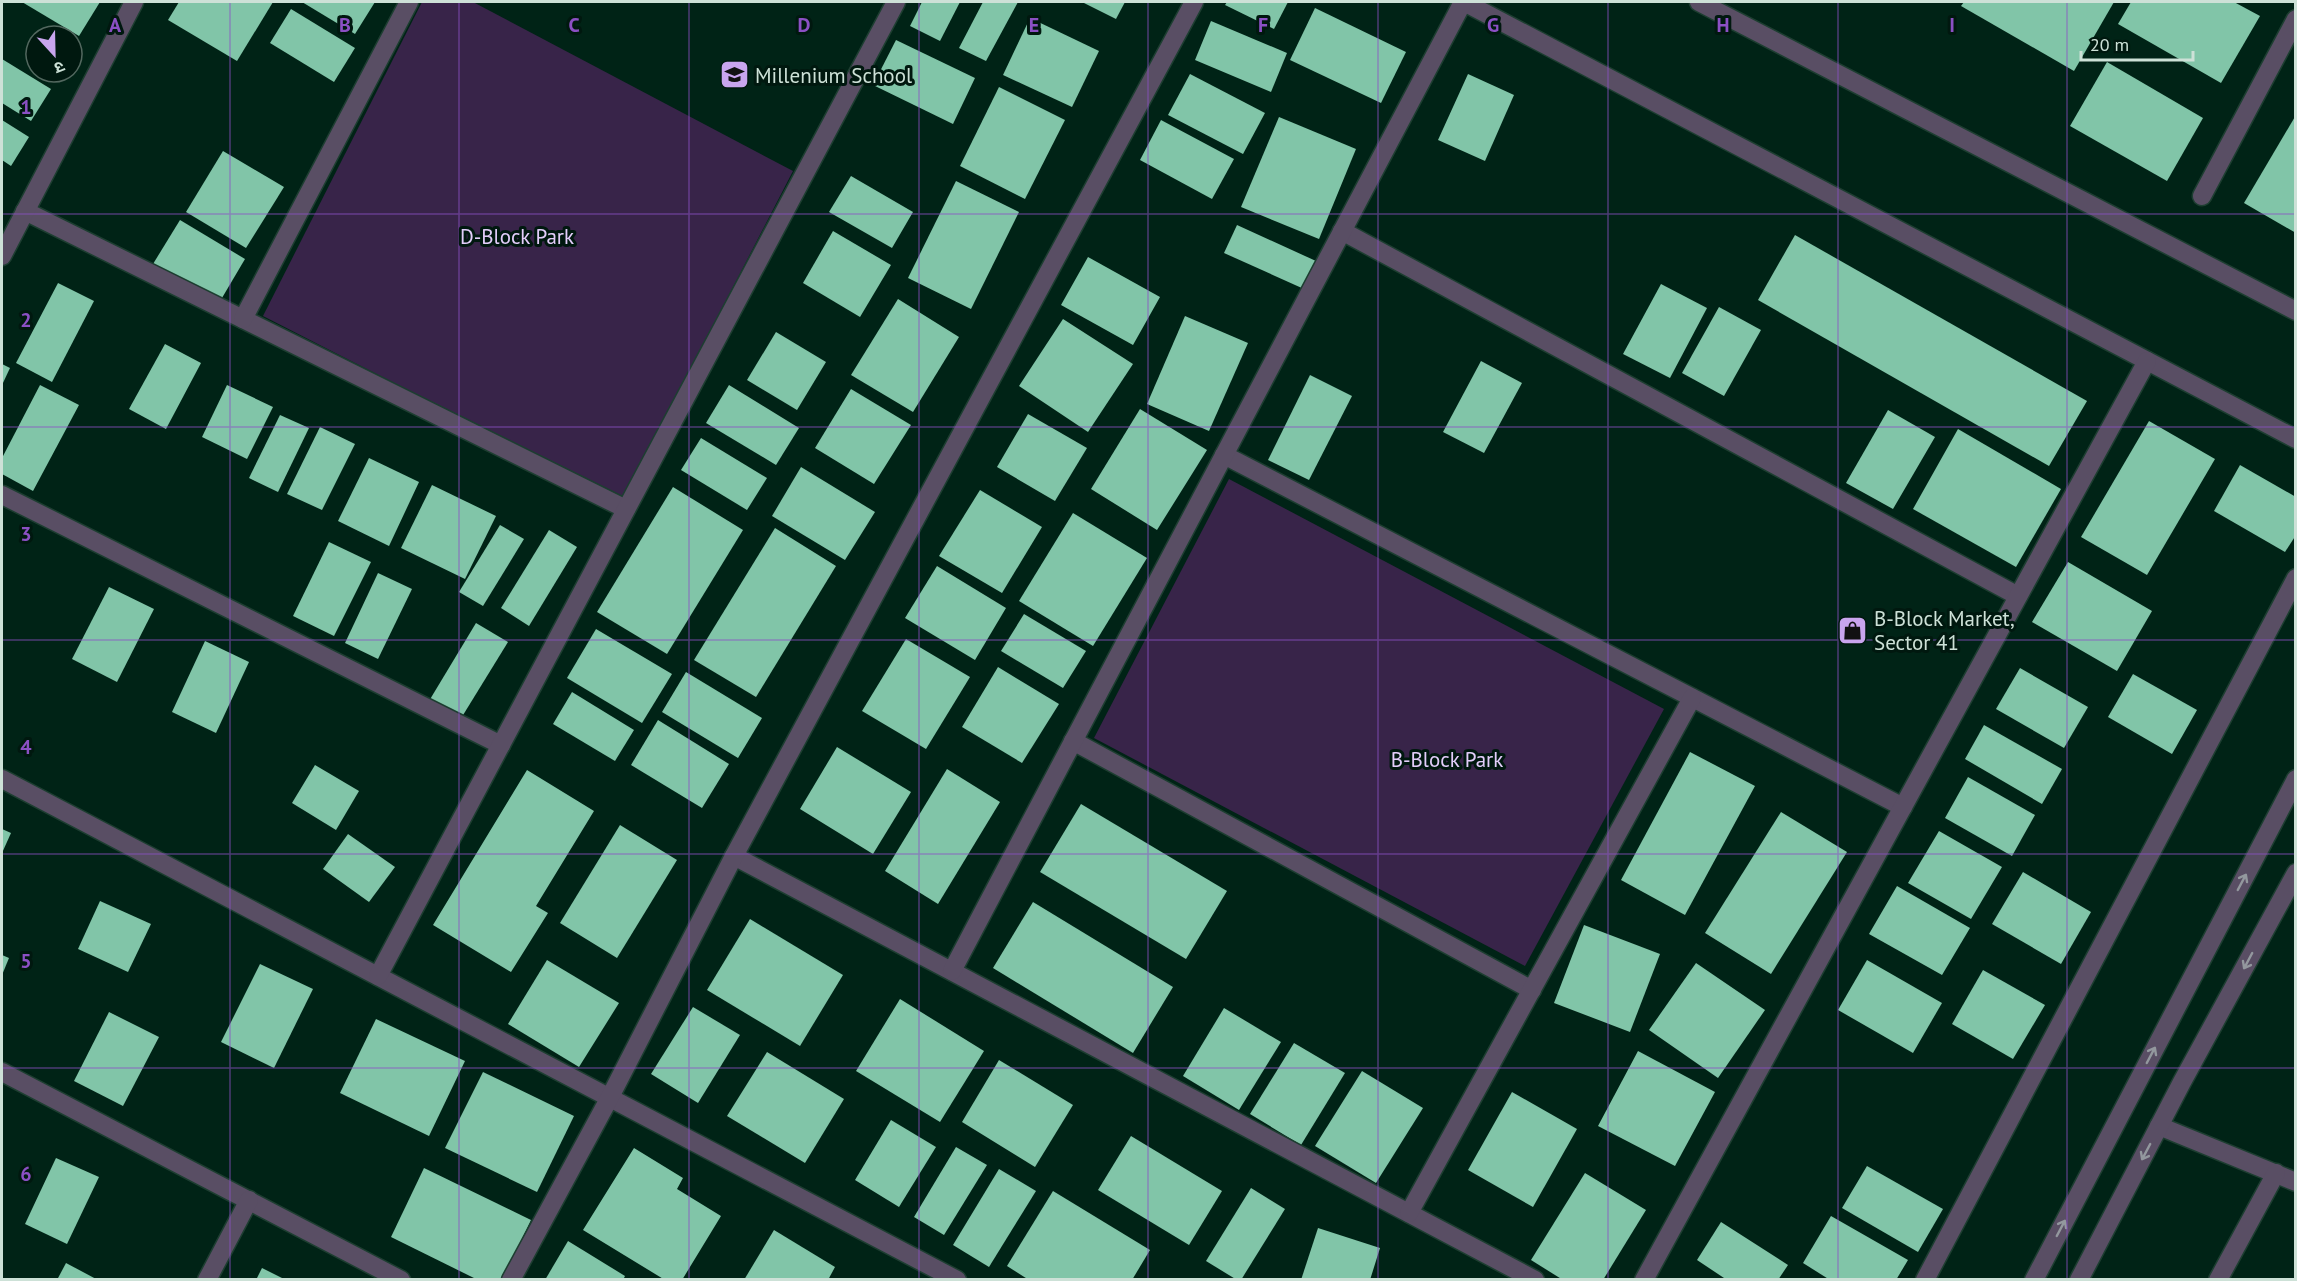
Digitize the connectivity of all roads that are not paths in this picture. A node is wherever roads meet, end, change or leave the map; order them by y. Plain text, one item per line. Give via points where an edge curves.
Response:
1 (134, 2) edge
2 (409, 2) edge
3 (896, 2) edge
4 (1194, 2) edge
5 (1464, 2) edge
6 (1699, 2) edge
7 (2295, 19) edge
8 (2202, 196) dead end
9 (25, 211) junction
10 (1342, 231) junction
11 (2, 256) edge
12 (2295, 311) edge
13 (243, 319) junction
14 (2147, 361) junction
15 (2295, 439) edge
16 (1224, 455) junction
17 (2, 495) edge
18 (626, 509) junction
19 (2295, 578) edge
20 (2018, 596) junction
21 (1692, 698) junction
22 (1073, 741) junction
23 (501, 745) junction
24 (2, 778) edge
25 (2295, 779) edge
26 (1903, 807) junction
27 (734, 856) junction
28 (2295, 873) edge
29 (952, 971) junction
30 (378, 976) junction
31 (1532, 990) junction
32 (2, 1072) edge
33 (610, 1097) junction
34 (2159, 1126) junction
35 (2276, 1173) junction
36 (2295, 1182) edge
37 (249, 1200) junction
38 (1409, 1213) junction
39 (207, 1280) edge
40 (401, 1280) edge
41 (511, 1280) edge
42 (957, 1280) edge
43 (1534, 1280) edge
44 (1644, 1280) edge
45 (1925, 1280) edge
46 (2034, 1280) edge
47 (2079, 1280) edge
48 (2218, 1280) edge

1 - 9 street
2 - 13 street
3 - 18 street
4 - 27 street
5 - 10 street
5 - 14 street
6 - 12 street
7 - 8 street
9 - 11 street
9 - 13 street
10 - 16 street
10 - 20 street
13 - 18 street
14 - 15 street
14 - 20 street
16 - 21 street
16 - 22 street
17 - 23 street
18 - 23 street
19 - 45 street
20 - 26 street
21 - 26 street
21 - 31 street
22 - 29 street
22 - 31 street
23 - 30 street
24 - 30 street
46 -> 25 street
26 - 44 street
27 - 29 street
27 - 33 street
28 -> 34 street
29 - 38 street
30 - 33 street
31 - 38 street
32 - 37 street
33 - 41 street
33 - 42 street
34 - 35 street
34 -> 47 street
35 - 36 street
35 - 48 street
37 - 39 street
37 - 40 street
38 - 43 street

